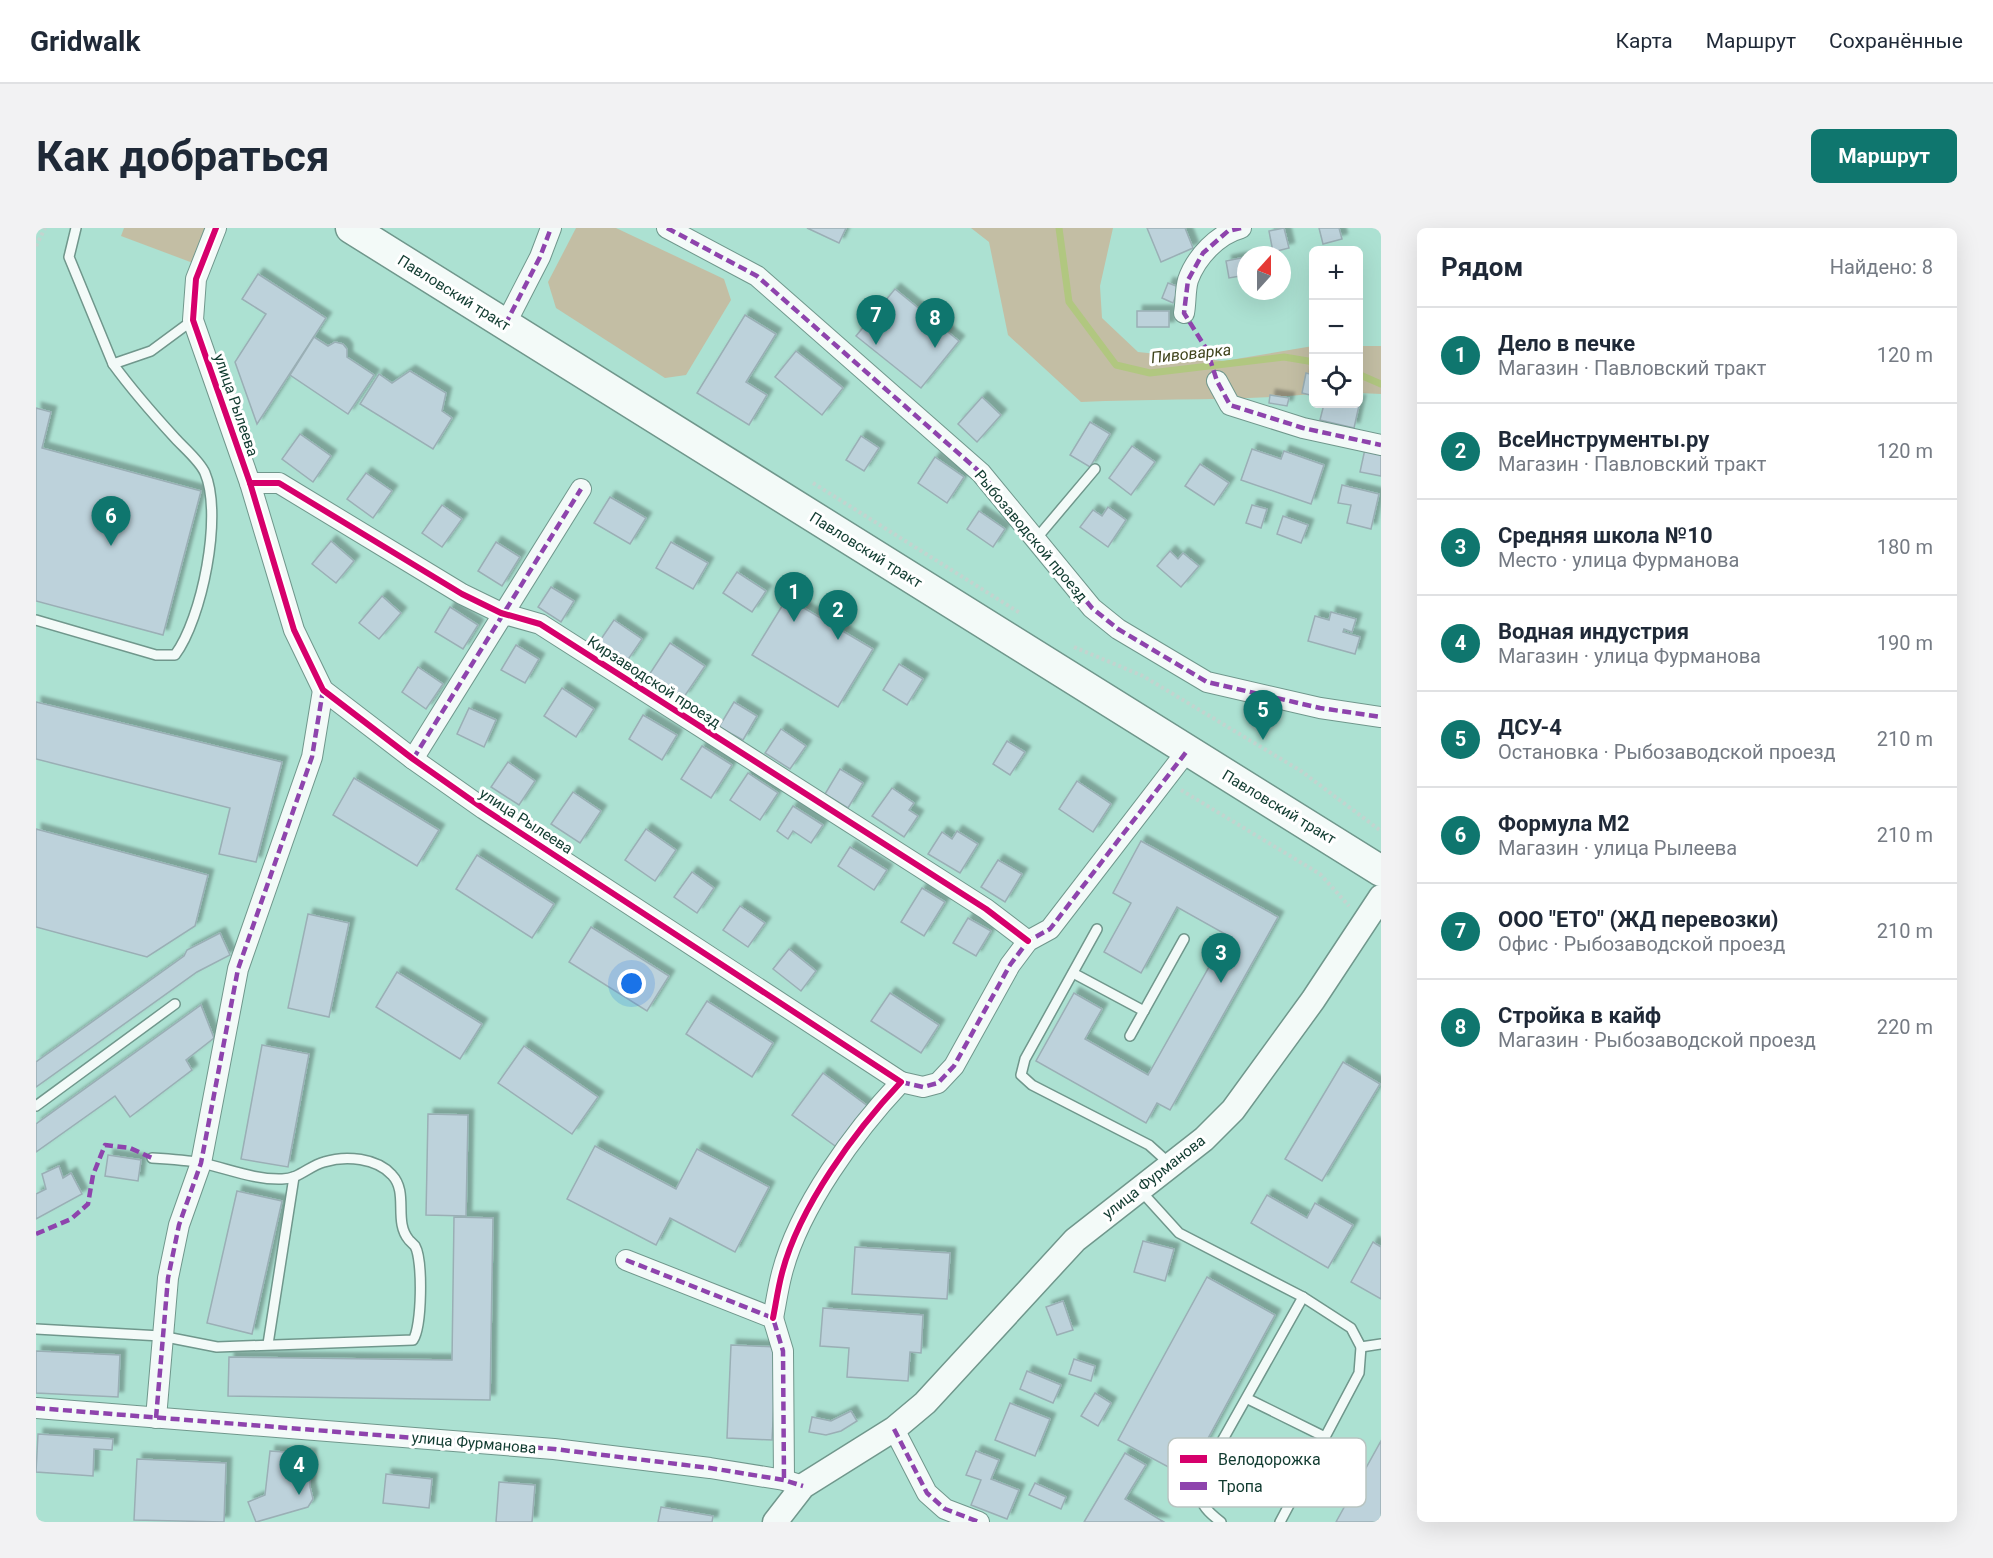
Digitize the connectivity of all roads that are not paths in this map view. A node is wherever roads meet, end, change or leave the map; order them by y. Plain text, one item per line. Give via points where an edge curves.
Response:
1 (76, 228) edge
2 (216, 228) edge
3 (351, 228) edge
4 (551, 228) edge
5 (667, 228) edge
6 (1241, 228) edge
7 (1184, 313) dead end
8 (194, 320) junction
9 (505, 325) junction
10 (113, 364) junction
11 (1217, 381) dead end
12 (1381, 445) edge
13 (1095, 469) dead end
14 (250, 483) junction
15 (581, 489) dead end
16 (1036, 539) junction
17 (501, 613) junction
18 (36, 620) edge
19 (323, 690) junction
20 (1381, 717) edge
21 (1187, 751) junction
22 (413, 759) junction
23 (1381, 871) edge
24 (1381, 897) edge
25 (1097, 929) dead end
26 (1184, 939) dead end
27 (1028, 941) junction
28 (1073, 973) junction
29 (175, 1004) dead end
30 (1144, 1011) junction
31 (1130, 1036) dead end
32 (901, 1082) junction
33 (36, 1106) edge
34 (152, 1158) dead end
35 (201, 1163) junction
36 (1170, 1164) junction
37 (294, 1178) junction
38 (1138, 1188) junction
39 (626, 1260) dead end
40 (1304, 1297) junction
41 (773, 1318) junction
42 (36, 1329) edge
43 (162, 1336) junction
44 (268, 1344) junction
45 (1381, 1344) edge
46 (1361, 1347) junction
47 (1248, 1399) junction
48 (36, 1408) edge
49 (156, 1418) junction
50 (894, 1430) junction
51 (1325, 1437) joint
52 (1225, 1438) edge
53 (794, 1483) junction
54 (1204, 1507) edge
55 (1288, 1507) edge
56 (775, 1522) edge
57 (979, 1522) edge
58 (1221, 1522) edge
59 (1280, 1522) edge

1 - 10 lane via 69,257
2 - 8 street, улица Рылеева via 196,279
3 - 9 main road, Павловский тракт
4 - 9 street
5 - 16 street, Рыбозаводской проезд via 757,276 981,473
6 - 7 street via 1228,231 1203,254 1188,280
8 - 10 lane via 151,351
8 - 14 street, улица Рылеева
9 - 21 main road, Павловский тракт
10 - 18 lane via 205,472 211,495 212,548 185,641 175,655 156,655
11 - 12 street via 1230,405 1303,428
13 - 16 lane
14 - 17 street, Кирзаводской проезд via 279,483 462,594
14 - 19 street, улица Рылеева via 294,630
15 - 17 street
16 - 20 street, Рыбозаводской проезд via 1092,608 1118,629 1207,682 1320,708
17 - 22 street
17 - 27 street, Кирзаводской проезд via 540,624 986,909
19 - 22 street, улица Рылеева
19 - 35 street via 312,757 238,969
21 - 23 main road, Павловский тракт
21 - 27 street via 1050,929
22 - 32 street, улица Рылеева
24 - 36 street, улица Фурманова via 1233,1110 1204,1139
25 - 28 lane
26 - 30 lane
27 - 32 street via 1010,965 954,1066 938,1083 923,1087
28 - 30 lane
28 - 36 lane via 1025,1059 1021,1075 1032,1086 1149,1145
29 - 33 lane
30 - 31 lane
32 - 41 street via 871,1114 821,1187 782,1271
34 - 35 lane
35 - 37 lane via 254,1176
35 - 43 street via 179,1225
36 - 38 street, улица Фурманова
37 - 44 lane
37 - 44 lane via 324,1162 357,1159 383,1167 395,1178 400,1192 400,1222 406,1237 416,1247 420,1319 413,1340
38 - 40 lane via 1179,1233
38 - 50 street, улица Фурманова via 1075,1240 925,1403
39 - 41 street
40 - 46 lane via 1351,1328
40 - 47 lane
41 - 53 street via 783,1351
42 - 43 lane
43 - 44 lane via 217,1347
43 - 49 street
45 - 46 lane
46 - 51 lane via 1359,1373
47 - 51 lane
47 - 52 lane
48 - 49 street, улица Фурманова
49 - 53 street, улица Фурманова via 554,1449
50 - 53 street, улица Фурманова
50 - 57 street via 927,1493 945,1509
53 - 56 street
54 - 58 lane
55 - 59 lane

